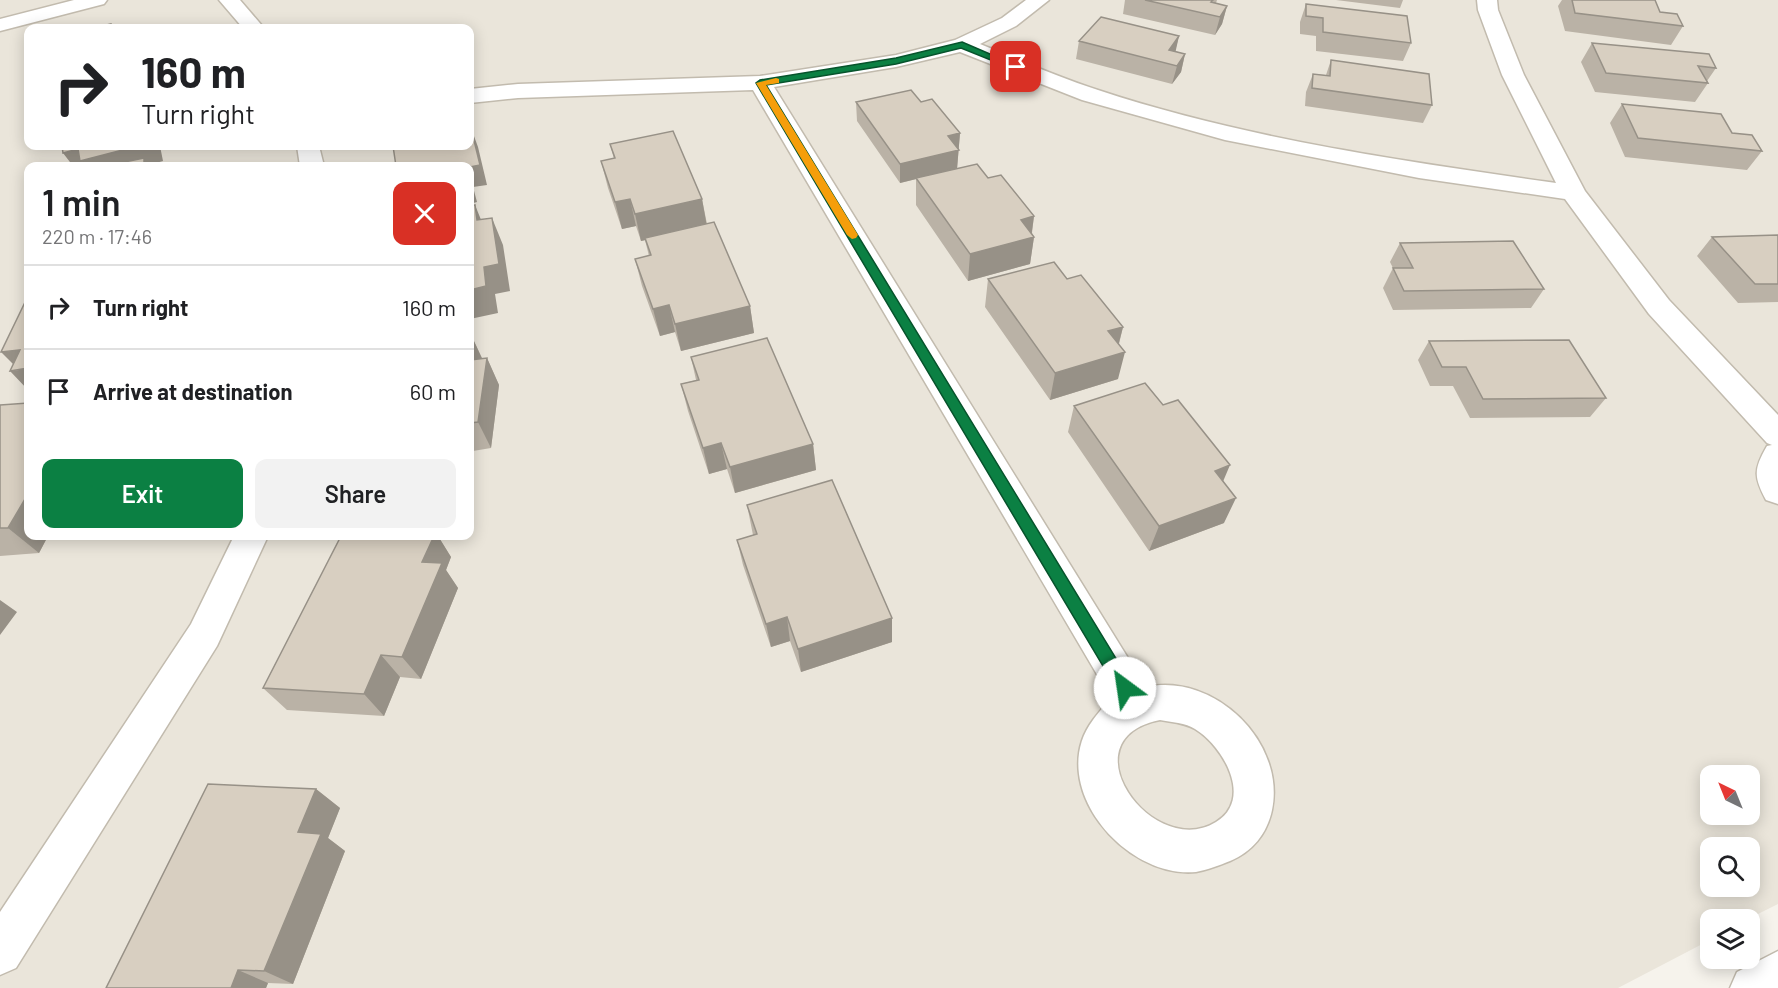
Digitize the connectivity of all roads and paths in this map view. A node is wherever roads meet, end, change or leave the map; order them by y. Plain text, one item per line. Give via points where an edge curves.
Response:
1 (97, 0) edge
2 (229, 0) edge
3 (1039, 0) edge
4 (1487, 0) edge
5 (250, 24) edge
6 (0, 25) edge
7 (962, 45) junction
8 (760, 83) junction
9 (474, 96) edge
10 (1574, 192) junction
11 (1778, 435) edge
12 (1778, 455) edge
13 (1778, 491) edge
14 (249, 540) edge
15 (1137, 707) dead end
16 (0, 952) edge
17 (1778, 974) edge
18 (1753, 988) edge

1 - 6 street
2 - 5 street
3 - 7 street via 1009,22
4 - 10 street via 1513,75
7 - 8 street via 896,61
7 - 10 street via 1090,95 1225,134 1419,171
8 - 9 street
8 - 15 street
10 - 11 street via 1659,307
12 - 13 street via 1772,467
14 - 16 street via 204,635
17 - 18 street

